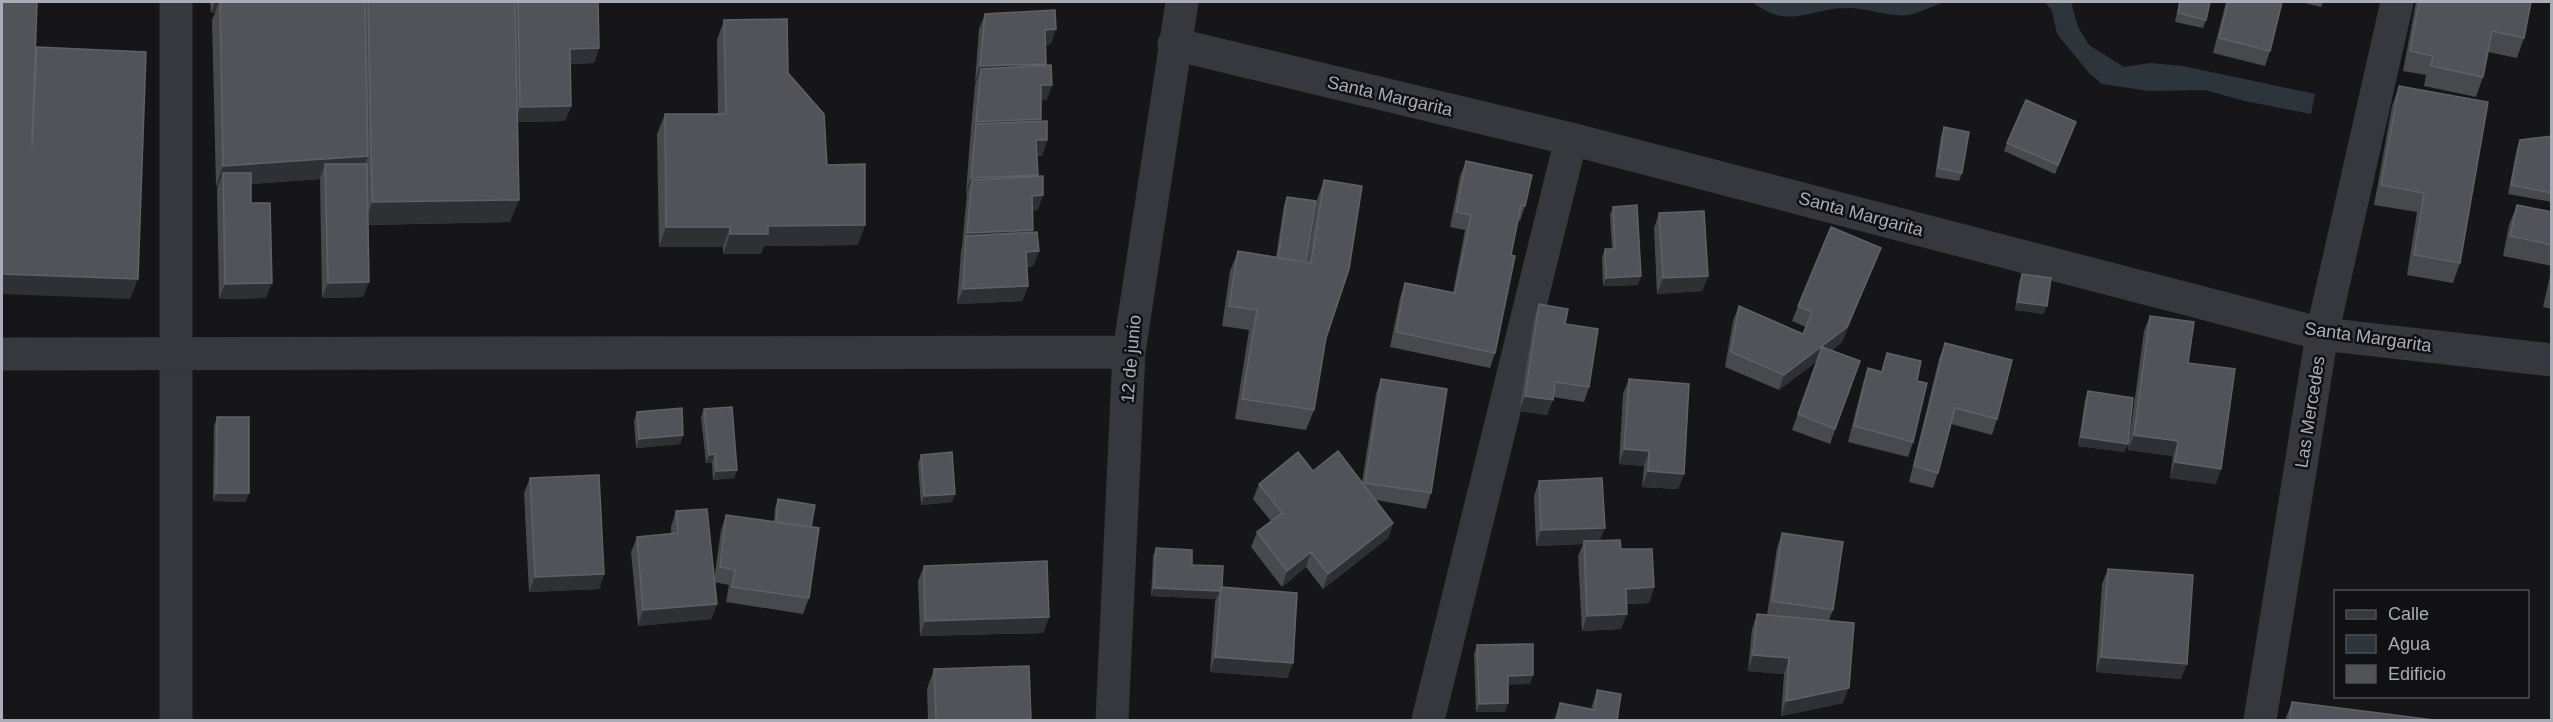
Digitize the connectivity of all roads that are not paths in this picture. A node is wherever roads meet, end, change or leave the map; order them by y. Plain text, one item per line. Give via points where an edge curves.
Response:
1 (176, 2) edge
2 (1182, 2) edge
3 (2397, 2) edge
4 (1174, 44) junction
5 (1571, 139) junction
6 (2322, 334) junction
7 (176, 352) junction
8 (1129, 352) junction
9 (2, 354) edge
10 (2552, 360) edge
11 (176, 720) edge
12 (1112, 720) edge
13 (1428, 720) edge
14 (2260, 720) edge

1 - 7 street
2 - 4 street, 12 de junio
3 - 6 street, Las Mercedes
4 - 5 street, Santa Margarita
4 - 8 street, 12 de junio
5 - 6 street, Santa Margarita
5 - 13 street
6 - 10 street, Santa Margarita
6 - 14 street, Las Mercedes
7 - 8 street
7 - 9 street
7 - 11 street
8 - 12 street, 12 de junio

